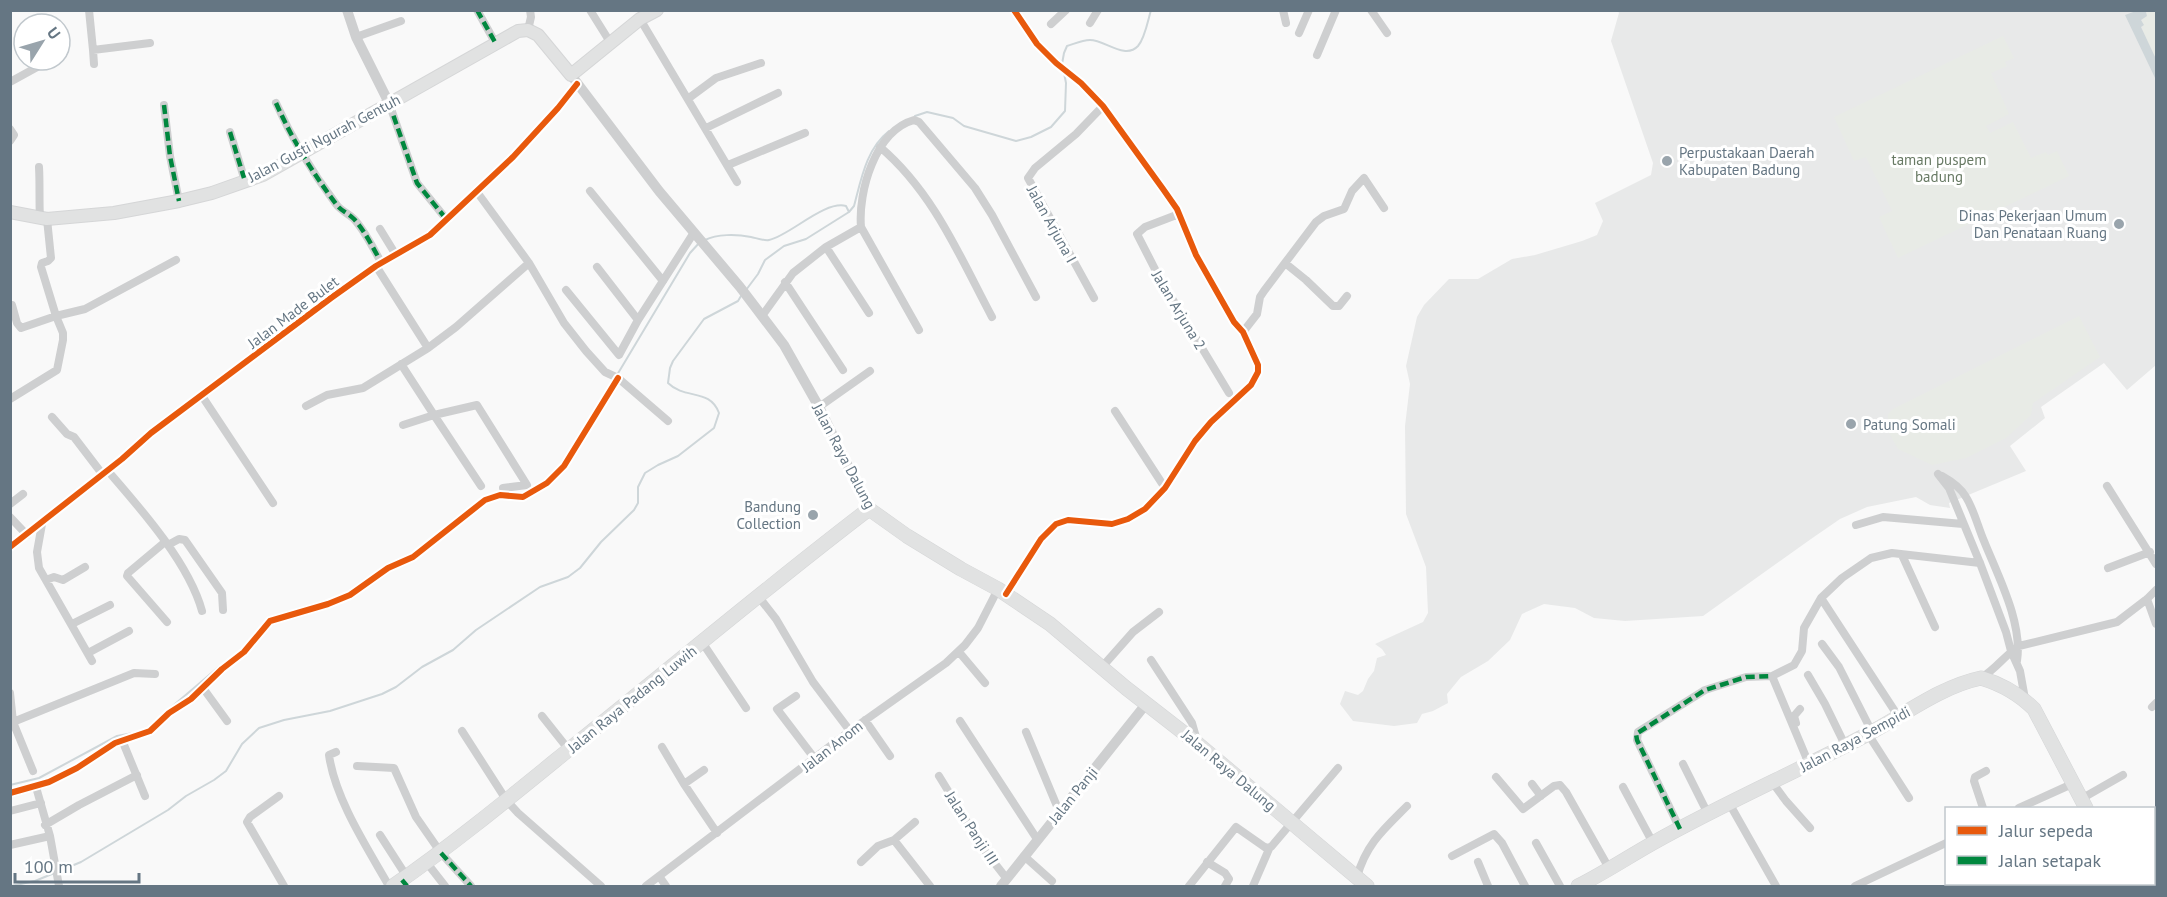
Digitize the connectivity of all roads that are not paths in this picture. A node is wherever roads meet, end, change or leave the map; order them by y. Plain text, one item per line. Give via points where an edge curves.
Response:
1 (89, 10) edge
2 (347, 10) edge
3 (477, 10) edge
4 (530, 10) edge
5 (590, 10) edge
6 (657, 10) edge
7 (1014, 10) edge
8 (1066, 10) edge
9 (1098, 10) edge
10 (1283, 10) edge
11 (1309, 10) edge
12 (1336, 10) edge
13 (1371, 10) edge
14 (640, 19) junction
15 (401, 21) dead end
16 (1090, 23) dead end
17 (1286, 23) dead end
18 (1051, 24) dead end
19 (528, 30) junction
20 (1299, 33) dead end
21 (1387, 33) dead end
22 (356, 36) junction
23 (610, 42) junction
24 (150, 43) dead end
25 (496, 44) junction
26 (93, 50) junction
27 (1317, 55) dead end
28 (761, 63) dead end
29 (94, 64) dead end
30 (28, 72) edge
31 (574, 79) junction
32 (10, 82) edge
33 (778, 93) dead end
34 (689, 98) junction
35 (276, 103) dead end
36 (389, 103) junction
37 (164, 105) dead end
38 (1103, 106) junction
39 (706, 128) junction
40 (10, 129) edge
41 (230, 132) dead end
42 (805, 133) dead end
43 (10, 141) edge
44 (880, 147) junction
45 (300, 153) junction
46 (728, 165) junction
47 (39, 167) dead end
48 (245, 181) junction
49 (737, 182) dead end
50 (590, 191) dead end
51 (477, 192) junction
52 (179, 201) junction
53 (1384, 208) dead end
54 (10, 212) edge
55 (1179, 214) junction
56 (43, 218) junction
57 (447, 220) junction
58 (861, 227) junction
59 (380, 229) dead end
60 (693, 234) junction
61 (826, 248) junction
62 (396, 255) junction
63 (176, 261) dead end
64 (529, 263) junction
65 (1285, 263) junction
66 (379, 264) junction
67 (597, 267) dead end
68 (663, 281) junction
69 (785, 282) junction
70 (566, 290) dead end
71 (1347, 296) dead end
72 (1036, 297) dead end
73 (1094, 298) dead end
74 (12, 305) dead end
75 (869, 313) dead end
76 (56, 316) junction
77 (762, 316) junction
78 (992, 317) dead end
79 (638, 320) junction
80 (919, 330) dead end
81 (1243, 332) junction
82 (428, 348) junction
83 (401, 364) junction
84 (843, 370) dead end
85 (870, 371) dead end
86 (618, 378) junction
87 (1229, 393) dead end
88 (202, 396) junction
89 (10, 399) edge
90 (306, 406) dead end
91 (819, 407) junction
92 (1115, 411) dead end
93 (434, 415) junction
94 (52, 417) dead end
95 (668, 421) dead end
96 (403, 425) dead end
97 (105, 473) junction
98 (481, 486) dead end
99 (2106, 486) dead end
100 (503, 488) dead end
101 (1165, 488) junction
102 (23, 494) dead end
103 (273, 503) dead end
104 (10, 504) edge
105 (869, 509) junction
106 (10, 517) edge
107 (42, 524) junction
108 (1856, 525) dead end
109 (1963, 525) junction
110 (27, 535) junction
111 (1984, 542) junction
112 (167, 544) junction
113 (1973, 546) junction
114 (10, 547) edge
115 (2150, 552) junction
116 (1902, 555) junction
117 (1980, 563) junction
118 (2157, 564) edge
119 (85, 567) dead end
120 (2108, 568) dead end
121 (46, 580) junction
122 (2003, 590) junction
123 (2157, 590) edge
124 (1002, 591) junction
125 (1991, 594) junction
126 (758, 596) junction
127 (1821, 597) junction
128 (2147, 599) junction
129 (110, 605) dead end
130 (223, 610) dead end
131 (202, 611) dead end
132 (1159, 612) dead end
133 (167, 622) dead end
134 (72, 624) junction
135 (2157, 624) edge
136 (1935, 627) dead end
137 (129, 631) dead end
138 (702, 642) junction
139 (1822, 644) dead end
140 (2019, 646) junction
141 (2011, 651) junction
142 (959, 652) junction
143 (1151, 660) dead end
144 (2017, 661) junction
145 (1102, 667) junction
146 (155, 674) dead end
147 (1809, 675) dead end
148 (1772, 676) junction
149 (1981, 678) junction
150 (985, 683) dead end
151 (203, 688) junction
152 (11, 693) edge
153 (796, 696) dead end
154 (2025, 699) junction
155 (1146, 704) junction
156 (746, 708) dead end
157 (1800, 709) dead end
158 (543, 716) dead end
159 (1898, 716) junction
160 (865, 720) junction
161 (227, 721) dead end
162 (960, 721) dead end
163 (14, 722) junction
164 (462, 730) dead end
165 (850, 731) junction
166 (1026, 732) dead end
167 (1870, 733) junction
168 (122, 740) junction
169 (1198, 744) junction
170 (1845, 746) junction
171 (662, 747) dead end
172 (569, 750) junction
173 (336, 752) dead end
174 (890, 756) dead end
175 (814, 759) junction
176 (1811, 763) junction
177 (1683, 764) dead end
178 (357, 766) dead end
179 (1338, 768) dead end
180 (704, 770) dead end
181 (33, 771) dead end
182 (1986, 771) dead end
183 (137, 775) junction
184 (2123, 775) dead end
185 (939, 776) dead end
186 (1496, 777) dead end
187 (1772, 782) junction
188 (684, 784) junction
189 (1532, 784) dead end
190 (2072, 784) junction
191 (36, 787) junction
192 (1623, 787) dead end
193 (10, 794) edge
194 (146, 796) dead end
195 (279, 796) dead end
196 (1541, 796) junction
197 (1909, 798) dead end
198 (507, 801) junction
199 (40, 803) junction
200 (1729, 803) junction
201 (2083, 804) edge
202 (1407, 806) dead end
203 (1983, 807) edge
204 (2021, 807) edge
205 (10, 811) edge
206 (1059, 811) junction
207 (1708, 814) junction
208 (915, 822) dead end
209 (1292, 823) junction
210 (45, 825) junction
211 (1810, 828) dead end
212 (1680, 829) junction
213 (717, 833) junction
214 (380, 835) dead end
215 (50, 836) junction
216 (1037, 839) junction
217 (894, 840) junction
218 (1536, 843) dead end
219 (1653, 843) junction
220 (10, 845) edge
221 (1945, 846) edge
222 (1269, 849) junction
223 (441, 853) junction
224 (1024, 856) junction
225 (1452, 856) dead end
226 (861, 862) dead end
227 (1207, 862) junction
228 (1478, 862) dead end
229 (427, 863) junction
230 (1610, 870) junction
231 (659, 876) junction
232 (1357, 877) junction
233 (1052, 881) dead end
234 (400, 883) edge
235 (1004, 883) edge
236 (1586, 885) edge
237 (59, 886) edge
238 (284, 886) edge
239 (445, 886) edge
240 (471, 886) edge
241 (601, 886) edge
242 (646, 886) edge
243 (666, 886) edge
244 (930, 886) edge
245 (1189, 886) edge
246 (1226, 886) edge
247 (1253, 886) edge
248 (1368, 886) edge
249 (1488, 886) edge
250 (1525, 886) edge
251 (1560, 886) edge
252 (1776, 886) edge
253 (1855, 886) edge

1 - 26 street
2 - 22 street
3 - 25 street
4 - 19 street
5 - 23 street
6 - 14 main road
7 - 38 street via 1037,44
8 - 18 street
9 - 16 street
10 - 17 street
11 - 20 street
12 - 27 street
13 - 21 street
14 - 23 main road
14 - 34 street
15 - 22 street
19 - 25 main road, Jalan Gusti Ngurah Gentuh
19 - 31 main road via 543,40
22 - 36 street
23 - 31 main road
24 - 26 street
25 - 36 main road, Jalan Gusti Ngurah Gentuh
26 - 29 street
28 - 34 street via 716,78
30 - 32 street
31 - 51 street, Jalan Made Bulet via 527,142
31 - 60 street, Jalan Raya Dalung
33 - 39 street
34 - 39 street
35 - 45 street
36 - 45 main road, Jalan Gusti Ngurah Gentuh
36 - 57 street via 417,183
37 - 52 street
38 - 55 street
38 - 73 street, Jalan Arjuna I via 1028,178
39 - 46 street
40 - 43 street via 14,135
41 - 48 street
42 - 46 street
44 - 58 street via 861,198
44 - 72 street via 906,123 919,122 975,188
44 - 78 street via 940,217
45 - 48 main road, Jalan Gusti Ngurah Gentuh
45 - 66 street via 337,206 354,220
46 - 49 street
47 - 56 street
48 - 52 main road, Jalan Gusti Ngurah Gentuh
50 - 68 street
51 - 57 street, Jalan Made Bulet
51 - 64 street
52 - 56 main road, Jalan Gusti Ngurah Gentuh via 105,215
53 - 65 street via 1364,178 1352,191 1344,209 1316,222
54 - 56 main road, Jalan Gusti Ngurah Gentuh
55 - 81 street via 1196,255
55 - 87 street, Jalan Arjuna 2 via 1144,227 1137,234
56 - 76 street via 51,258 41,267
57 - 62 street, Jalan Made Bulet via 422,241
58 - 61 street
58 - 80 street
59 - 62 street
60 - 68 street
60 - 77 street, Jalan Raya Dalung
61 - 69 street
61 - 75 street
62 - 66 street, Jalan Made Bulet
63 - 76 street via 85,309
64 - 82 street
64 - 86 street via 564,323 605,372
65 - 71 street via 1335,307
65 - 81 street via 1260,297 1257,314
66 - 82 street
66 - 88 street, Jalan Made Bulet
67 - 79 street
68 - 79 street
69 - 77 street
69 - 84 street
70 - 79 street via 619,355
74 - 76 street via 21,328
76 - 89 street via 63,340 57,370
77 - 91 street, Jalan Raya Dalung via 795,362
81 - 101 street via 1258,365 1255,378 1195,441
82 - 83 street
83 - 90 street via 363,388 327,394
83 - 93 street
85 - 91 street
86 - 95 street
86 - 151 street via 564,466 547,483 524,496 500,495 485,500 413,557 388,568 350,595 270,621 248,648
88 - 97 street, Jalan Made Bulet
88 - 103 street
91 - 105 street, Jalan Raya Dalung
92 - 101 street
93 - 96 street
93 - 98 street
93 - 100 street via 477,405 527,485
94 - 97 street
97 - 107 street, Jalan Made Bulet
97 - 112 street
99 - 115 street
101 - 124 street, Jalan Anom via 1145,509 1128,519 1112,524 1068,520 1056,524
102 - 104 street
105 - 124 main road, Jalan Raya Dalung via 907,536
105 - 126 main road, Jalan Raya Padang Luwih
106 - 110 street
107 - 110 street, Jalan Made Bulet
107 - 121 street via 37,557
108 - 109 street via 1883,517
109 - 111 street via 1949,488 1938,474 1966,496
109 - 113 street
110 - 114 street, Jalan Made Bulet
111 - 113 street
111 - 122 street
112 - 130 street via 185,540 222,593
112 - 131 street
112 - 133 street via 127,576
113 - 117 street
115 - 118 street
115 - 120 street
116 - 117 street
116 - 127 street via 1871,558
116 - 136 street
117 - 125 street
119 - 121 street via 63,580
121 - 134 street
122 - 125 street
122 - 140 street
123 - 128 street
124 - 142 street, Jalan Anom
124 - 145 main road, Jalan Raya Dalung
125 - 141 street
126 - 138 main road, Jalan Raya Padang Luwih
126 - 165 street
127 - 148 street via 1804,628 1798,660
127 - 159 street
128 - 135 street
128 - 140 street via 2116,622
129 - 134 street
132 - 145 street
134 - 137 street via 90,657
138 - 156 street
138 - 172 main road, Jalan Raya Padang Luwih
139 - 167 street via 1839,667
140 - 141 street
140 - 144 street
141 - 144 street
141 - 149 street
142 - 150 street
142 - 160 street, Jalan Anom
143 - 169 street via 1192,723
144 - 154 street
145 - 155 main road, Jalan Raya Dalung
146 - 163 street via 134,673
147 - 170 street
148 - 176 street
148 - 212 street via 1746,677 1705,690 1636,734
149 - 154 main road
149 - 159 main road, Jalan Raya Sempidi via 1958,685
151 - 161 street
151 - 168 street via 150,731
152 - 163 street
153 - 175 street via 777,709
154 - 190 main road via 2034,709
155 - 169 main road, Jalan Raya Dalung
155 - 206 street, Jalan Panji
157 - 176 street via 1794,717
158 - 172 street
159 - 167 main road, Jalan Raya Sempidi
160 - 165 street, Jalan Anom
160 - 174 street
162 - 216 street
163 - 181 street
164 - 198 street
165 - 175 street, Jalan Anom
166 - 206 street
167 - 170 main road, Jalan Raya Sempidi
167 - 197 street
168 - 183 street
168 - 191 street
169 - 209 main road, Jalan Raya Dalung
170 - 176 main road, Jalan Raya Sempidi
171 - 188 street
172 - 198 main road, Jalan Raya Padang Luwih
173 - 234 street via 330,755 331,765 350,815
175 - 213 street, Jalan Anom
176 - 187 main road, Jalan Raya Sempidi
177 - 207 street
178 - 223 street via 394,768 416,817
179 - 209 street
180 - 188 street
182 - 203 street via 1974,781
183 - 194 street
183 - 210 street
184 - 201 street
185 - 235 street, Jalan Panji III
186 - 196 street via 1521,808
187 - 200 main road, Jalan Raya Sempidi
187 - 211 street
188 - 213 street
189 - 196 street
190 - 201 main road
190 - 204 street
191 - 193 street
191 - 199 street
192 - 219 street
195 - 238 street via 247,822
196 - 230 street via 1557,785 1562,788
198 - 223 main road, Jalan Raya Padang Luwih
198 - 241 street
199 - 205 street
199 - 210 street
200 - 207 main road, Jalan Raya Sempidi
200 - 252 street
202 - 232 street via 1366,851
206 - 216 street, Jalan Panji
207 - 212 main road, Jalan Raya Sempidi
208 - 217 street
209 - 222 street
209 - 232 main road, Jalan Raya Dalung
210 - 215 street
212 - 219 main road, Jalan Raya Sempidi
213 - 231 street, Jalan Anom
214 - 234 street
215 - 220 street
215 - 237 street
216 - 224 street, Jalan Panji
217 - 226 street via 878,846
217 - 244 street
218 - 251 street
219 - 230 main road, Jalan Raya Sempidi
221 - 253 street
222 - 227 street via 1236,827
222 - 247 street
223 - 229 main road, Jalan Raya Padang Luwih
223 - 240 street
224 - 233 street
224 - 235 street, Jalan Panji
225 - 250 street via 1494,834
227 - 245 street
227 - 246 street via 1227,875
228 - 249 street
229 - 234 main road, Jalan Raya Padang Luwih
229 - 239 street
230 - 236 main road, Jalan Raya Sempidi
231 - 242 street, Jalan Anom
231 - 243 street
232 - 248 main road

